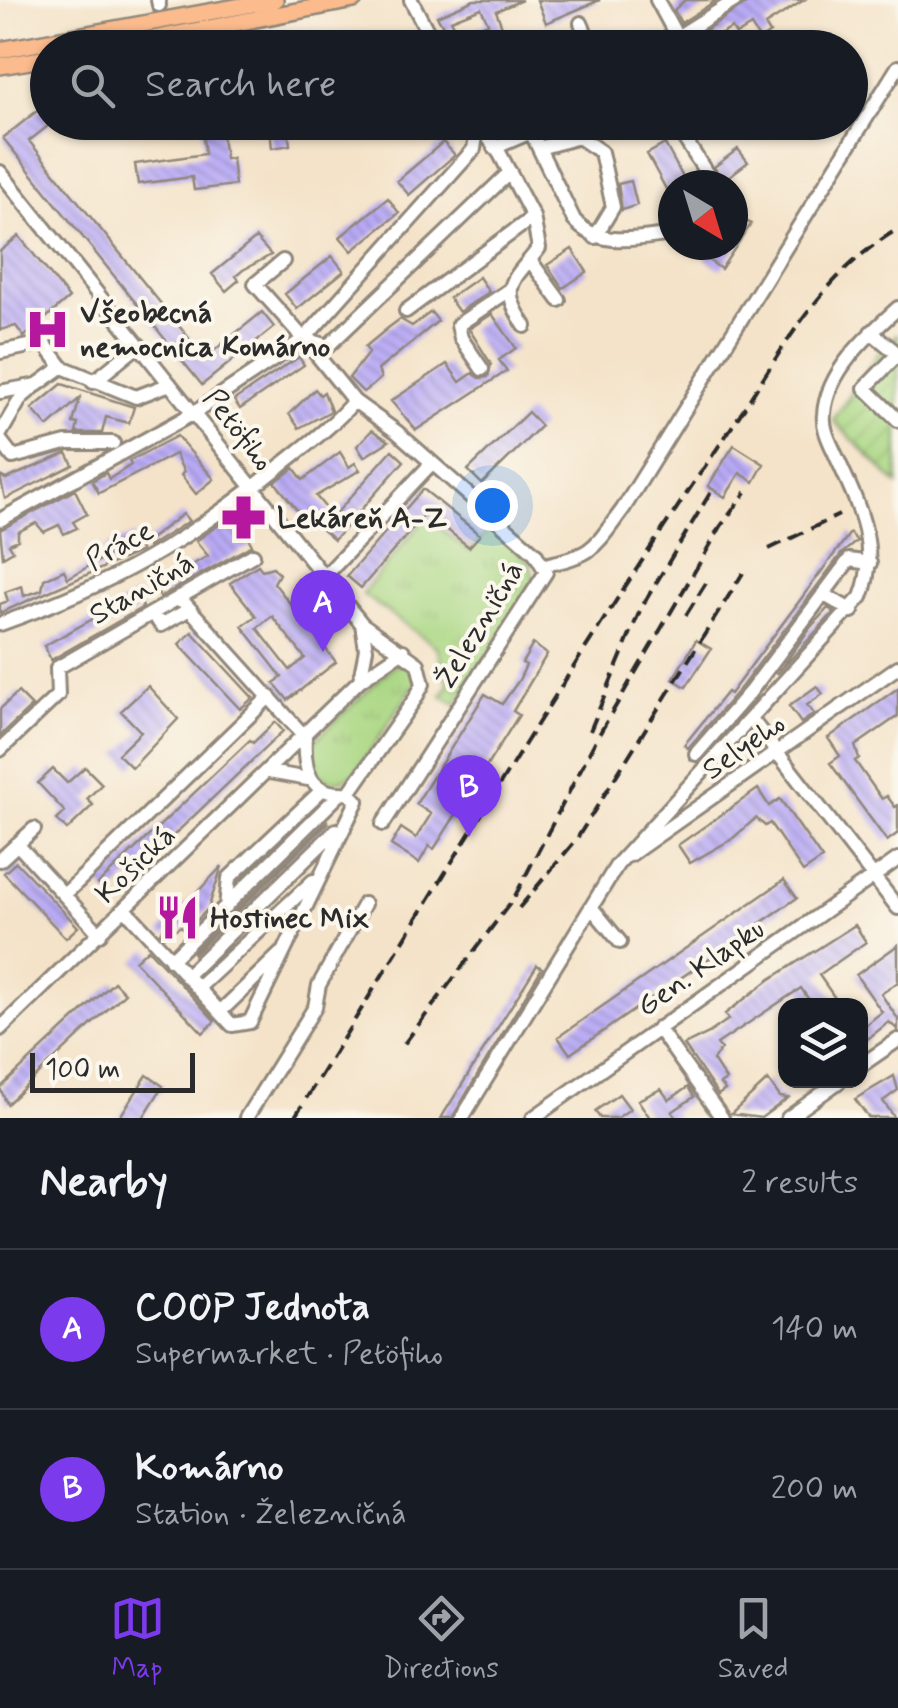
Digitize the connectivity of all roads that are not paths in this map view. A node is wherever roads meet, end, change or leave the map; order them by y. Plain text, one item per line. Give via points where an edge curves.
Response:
1 (275, 0) edge
2 (354, 0) edge
3 (412, 0) edge
4 (657, 0) edge
5 (736, 0) edge
6 (581, 23) dead end
7 (145, 30) edge
8 (199, 30) edge
9 (427, 30) edge
10 (584, 30) edge
11 (673, 30) edge
12 (696, 30) edge
13 (30, 56) edge
14 (30, 60) edge
15 (1, 63) edge
16 (898, 67) edge
17 (868, 115) edge
18 (475, 140) edge
19 (489, 140) edge
20 (509, 140) edge
21 (537, 140) edge
22 (568, 140) edge
23 (583, 140) edge
24 (685, 140) edge
25 (853, 140) edge
26 (494, 148) junction
27 (539, 148) junction
28 (704, 170) edge
29 (0, 172) edge
30 (510, 172) junction
31 (532, 218) junction
32 (658, 236) edge
33 (595, 237) junction
34 (530, 260) junction
35 (282, 262) dead end
36 (508, 291) junction
37 (559, 300) dead end
38 (898, 308) edge
39 (406, 311) dead end
40 (524, 326) dead end
41 (871, 332) junction
42 (304, 339) junction
43 (140, 344) junction
44 (0, 352) edge
45 (898, 354) edge
46 (62, 367) junction
47 (482, 369) dead end
48 (93, 382) junction
49 (170, 384) junction
50 (37, 385) junction
51 (0, 392) edge
52 (354, 401) junction
53 (194, 414) junction
54 (898, 420) edge
55 (0, 435) edge
56 (112, 442) dead end
57 (431, 464) junction
58 (252, 489) junction
59 (0, 520) edge
60 (253, 555) dead end
61 (870, 563) junction
62 (545, 564) junction
63 (325, 576) junction
64 (824, 594) junction
65 (180, 597) junction
66 (190, 610) junction
67 (852, 611) junction
68 (152, 612) junction
69 (6, 622) edge
70 (362, 624) junction
71 (403, 651) junction
72 (898, 667) edge
73 (360, 680) junction
74 (750, 692) junction
75 (269, 697) junction
76 (765, 704) junction
77 (751, 719) junction
78 (306, 737) junction
79 (0, 750) edge
80 (780, 753) junction
81 (696, 754) dead end
82 (269, 772) junction
83 (308, 779) junction
84 (322, 790) junction
85 (345, 793) junction
86 (383, 824) dead end
87 (342, 825) junction
88 (34, 829) dead end
89 (17, 844) junction
90 (898, 859) edge
91 (0, 860) edge
92 (617, 865) junction
93 (317, 877) junction
94 (873, 877) junction
95 (64, 895) junction
96 (364, 904) dead end
97 (226, 908) junction
98 (591, 908) junction
99 (898, 908) edge
100 (126, 910) junction
101 (100, 934) junction
102 (620, 942) dead end
103 (289, 946) junction
104 (172, 960) junction
105 (186, 976) junction
106 (198, 988) junction
107 (220, 1012) junction
108 (658, 1028) junction
109 (0, 1030) edge
110 (898, 1040) edge
111 (868, 1061) edge
112 (830, 1088) edge
113 (246, 1118) edge
114 (462, 1118) edge
115 (534, 1118) edge
116 (722, 1118) edge
117 (788, 1118) edge

1 - 7 main road
2 - 8 main road
3 - 9 street
4 - 11 street
5 - 12 street
6 - 10 street
13 - 15 main road
14 - 15 main road
16 - 17 street
18 - 42 street via 474,150
19 - 26 street
20 - 26 street
21 - 27 street
22 - 27 street
23 - 33 street via 600,152 613,207
24 - 28 street
25 - 62 street via 624,509 590,551
26 - 30 street
27 - 33 street via 574,220
29 - 43 street, Petöfiho
30 - 31 street
30 - 42 street via 328,346
31 - 34 street via 540,240
31 - 39 street
32 - 33 street
34 - 36 street
34 - 37 street
35 - 42 street, Železničná via 255,284
36 - 40 street
36 - 47 street via 458,325
38 - 41 street
41 - 45 street
41 - 61 street via 841,371 824,414 868,538
42 - 52 street, Železničná
42 - 53 street
43 - 48 street
43 - 49 street, Petöfiho
44 - 46 street via 44,343
45 - 54 street via 864,388
46 - 48 street
46 - 50 street
48 - 49 street via 136,397
49 - 53 street, Petöfiho
50 - 51 street
50 - 55 street
52 - 57 street, Železničná
52 - 58 street, Práce
53 - 58 street, Petöfiho
53 - 59 street
55 - 56 street via 13,457 66,443
57 - 62 street, Železničná
57 - 63 street
58 - 63 street, Petöfiho
58 - 69 street, Práce via 166,552 107,584
60 - 65 street, Staničná
61 - 64 street via 849,560
61 - 67 street
62 - 86 street, Železničná via 543,582
63 - 70 street, Petöfiho
64 - 67 street
64 - 74 street
65 - 66 street
65 - 68 street, Staničná
66 - 68 street via 161,624
66 - 75 street
67 - 76 street
68 - 79 street, Staničná via 56,668 58,695
70 - 71 street, Petöfiho
70 - 73 street
71 - 73 street
71 - 85 street via 418,664 422,684 360,782
72 - 80 street, Selyeho
73 - 78 street
74 - 76 street
74 - 81 street
75 - 78 street
75 - 95 street
76 - 77 street
77 - 80 street
77 - 92 street
78 - 82 street, Košická
78 - 83 street
80 - 92 street, Selyeho
80 - 94 street
82 - 83 street
82 - 100 street, Košická
83 - 84 street
84 - 85 street
84 - 97 street via 229,878
85 - 87 street via 357,801
85 - 97 street
87 - 93 street
87 - 105 street
88 - 89 street
89 - 91 street
89 - 95 street
90 - 94 street, Gen. Klapku
92 - 98 street
93 - 103 street
93 - 106 street
94 - 99 street
94 - 108 street, Gen. Klapku
95 - 101 street
96 - 113 street via 319,985 315,1007
97 - 104 street
98 - 102 street
98 - 114 street
100 - 101 street, Košická
100 - 104 street
101 - 109 street, Košická
103 - 107 street
103 - 107 street via 250,1022 232,1025
104 - 105 street
105 - 106 street
106 - 107 street
108 - 115 street, Gen. Klapku
108 - 116 street
110 - 111 street
112 - 117 street

